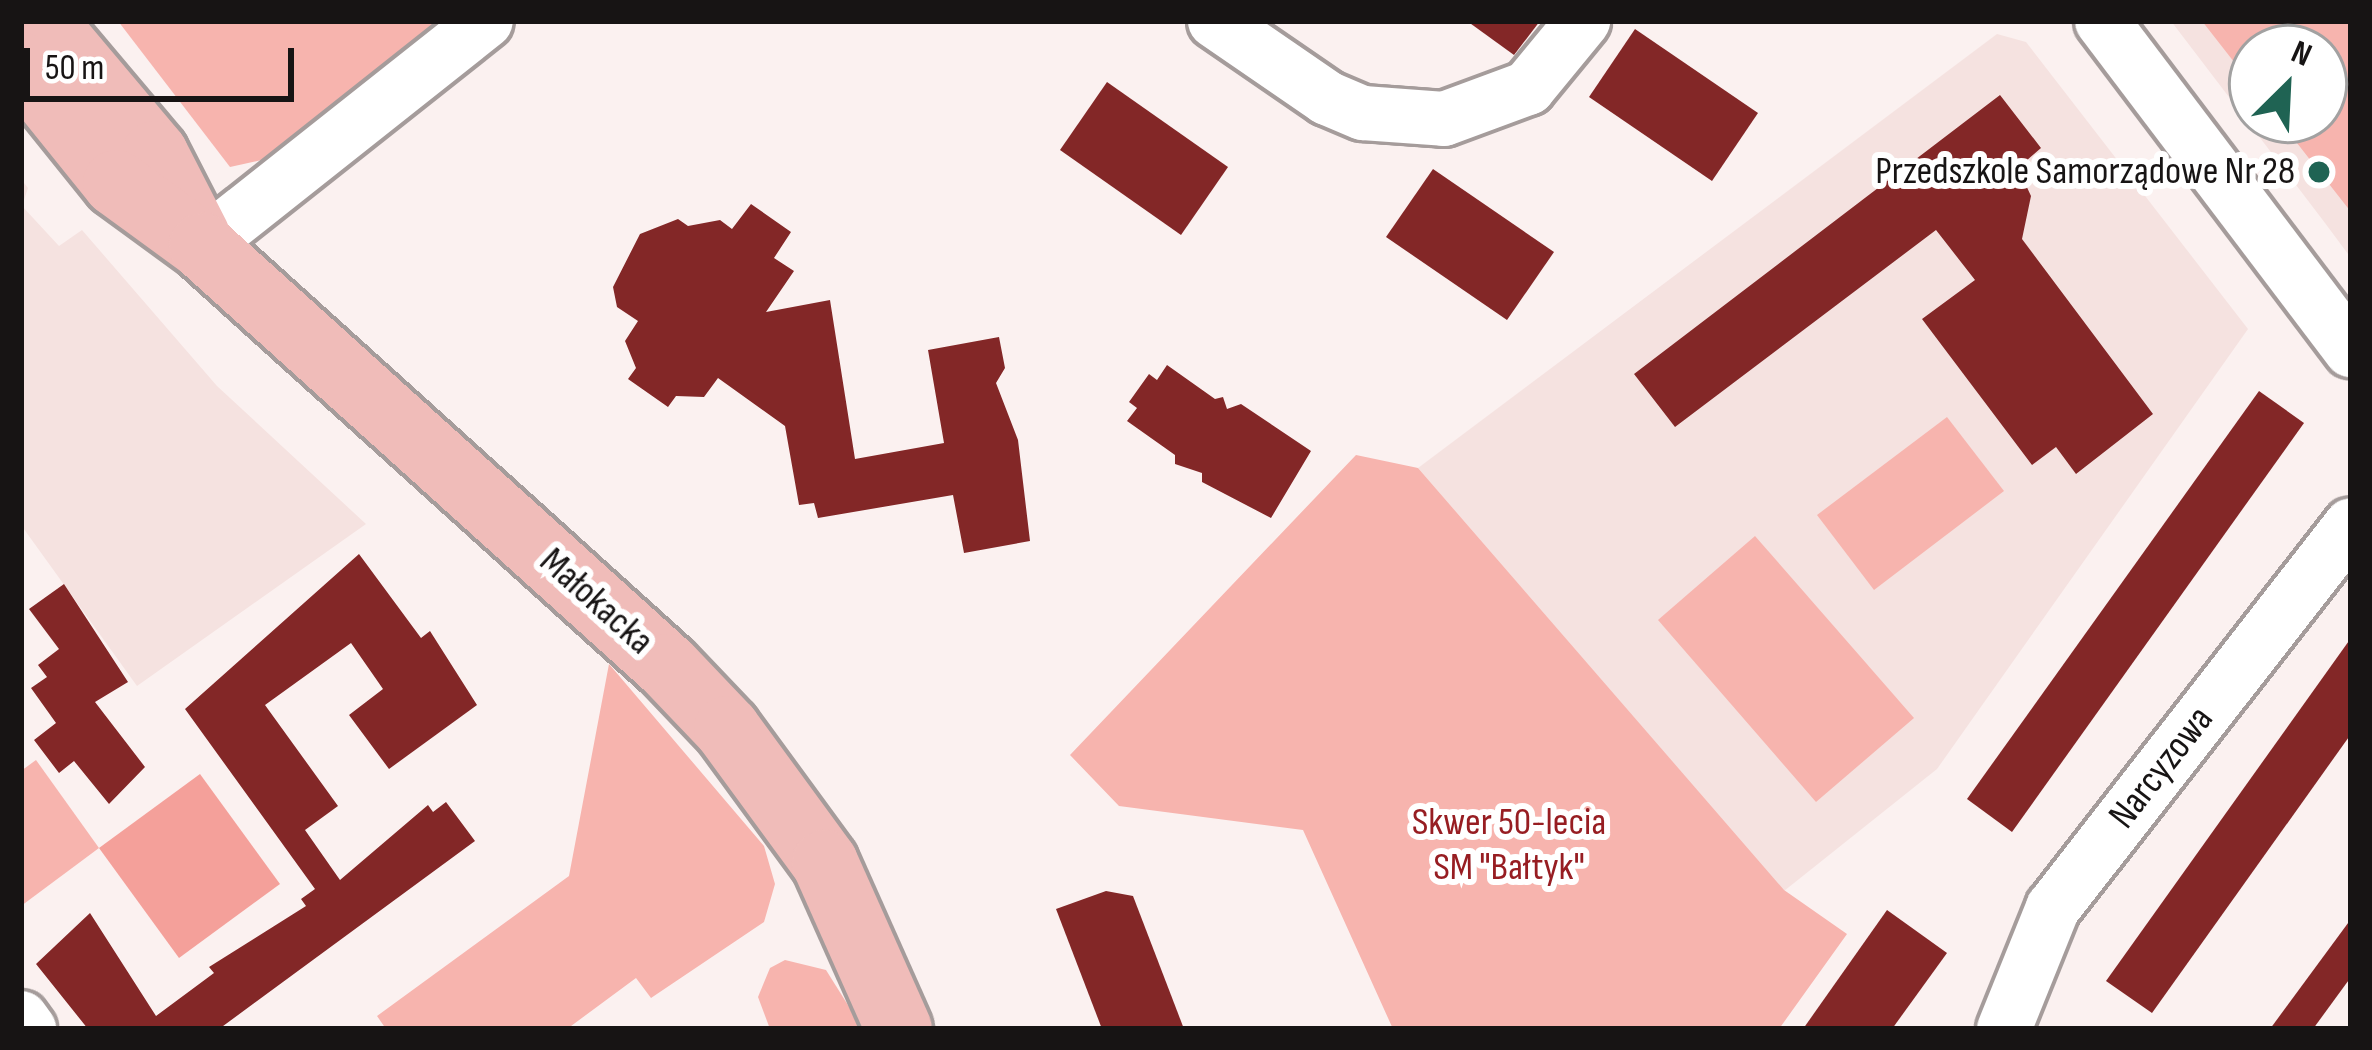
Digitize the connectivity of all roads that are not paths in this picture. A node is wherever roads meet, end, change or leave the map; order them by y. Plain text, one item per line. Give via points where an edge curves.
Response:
1 (43, 21) edge
2 (486, 21) edge
3 (1215, 21) edge
4 (1583, 21) edge
5 (2102, 21) edge
6 (21, 65) edge
7 (202, 246) junction
8 (2351, 350) edge
9 (2351, 525) edge
10 (21, 1018) edge
11 (29, 1029) edge
12 (899, 1029) edge
13 (2004, 1029) edge

1 - 7 main road, Małokacka via 155,154
2 - 7 street
3 - 4 street via 1363,113 1444,119 1528,88
5 - 8 street
6 - 7 main road, Małokacka via 116,183
7 - 12 main road, Małokacka via 727,729 825,863
9 - 13 street, Narcyzowa via 2053,908
10 - 11 street

